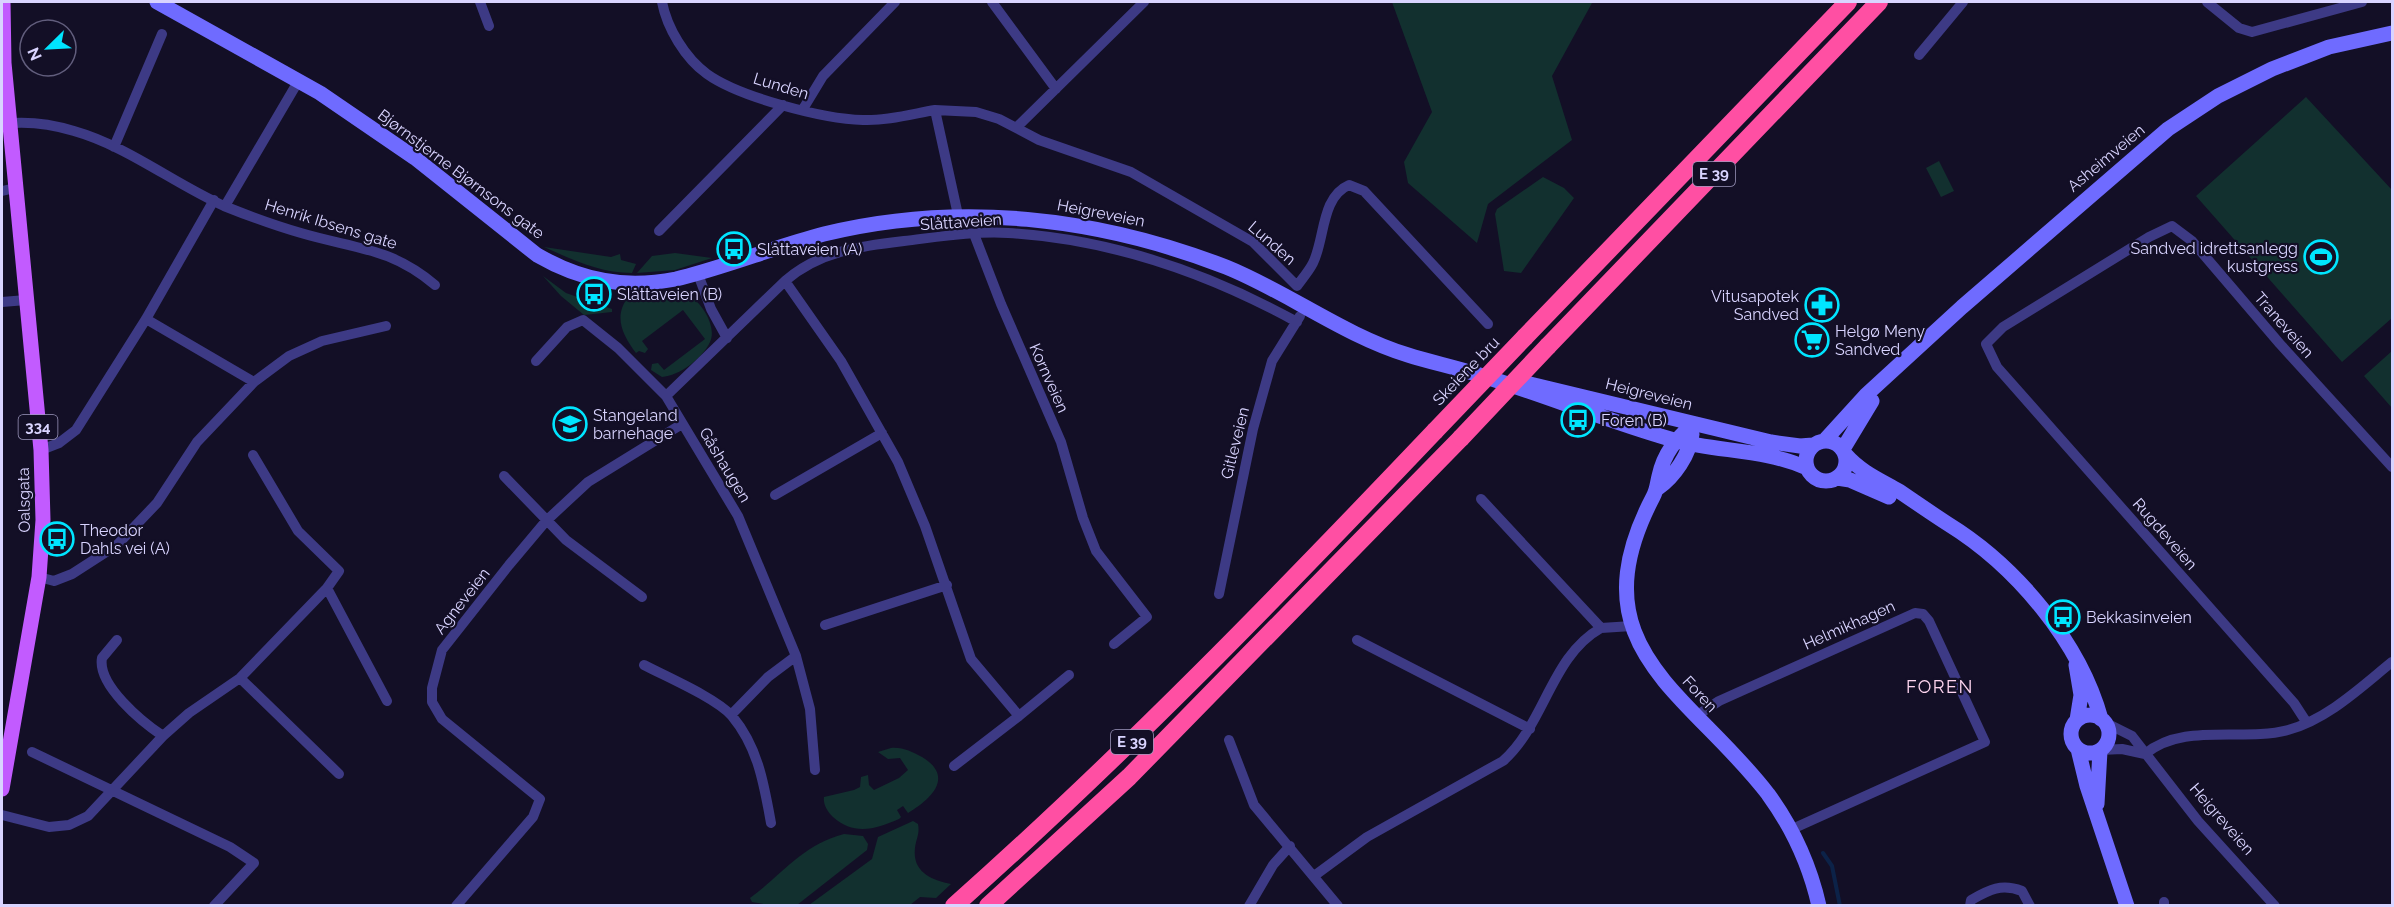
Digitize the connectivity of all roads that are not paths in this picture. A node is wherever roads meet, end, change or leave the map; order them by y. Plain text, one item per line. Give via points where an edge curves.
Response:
1 (3, 2) edge
2 (157, 2) edge
3 (480, 2) edge
4 (662, 2) edge
5 (895, 2) edge
6 (992, 2) edge
7 (1144, 2) edge
8 (1848, 2) edge
9 (1879, 2) edge
10 (1963, 2) edge
11 (2207, 2) edge
12 (2349, 2) edge
13 (2362, 2) edge
14 (489, 26) dead end
15 (2392, 33) edge
16 (162, 34) dead end
17 (1919, 55) dead end
18 (3, 60) edge
19 (299, 80) junction
20 (1056, 89) junction
21 (783, 105) junction
22 (803, 109) junction
23 (936, 110) junction
24 (5, 124) edge
25 (1017, 127) junction
26 (114, 147) junction
27 (8, 190) edge
28 (214, 201) junction
29 (225, 206) junction
30 (958, 215) junction
31 (659, 231) dead end
32 (974, 234) junction
33 (698, 274) junction
34 (785, 281) junction
35 (435, 285) dead end
36 (26, 300) junction
37 (2, 302) edge
38 (1305, 308) junction
39 (146, 320) junction
40 (1297, 322) junction
41 (1488, 324) dead end
42 (386, 326) dead end
43 (727, 338) junction
44 (536, 361) dead end
45 (1997, 367) joint
46 (1477, 374) junction
47 (1884, 380) junction
48 (254, 382) junction
49 (666, 396) junction
50 (682, 424) junction
51 (1693, 424) junction
52 (882, 433) junction
53 (1675, 440) junction
54 (1819, 443) junction
55 (1691, 444) junction
56 (40, 450) junction
57 (1844, 452) junction
58 (254, 455) dead end
59 (2392, 467) edge
60 (1807, 468) junction
61 (504, 476) dead end
62 (1837, 478) junction
63 (1658, 488) junction
64 (775, 495) dead end
65 (1481, 500) dead end
66 (1915, 505) junction
67 (546, 521) junction
68 (39, 577) junction
69 (947, 585) junction
70 (327, 588) junction
71 (1219, 594) dead end
72 (642, 597) dead end
73 (825, 625) dead end
74 (1632, 626) junction
75 (1601, 628) junction
76 (117, 639) dead end
77 (1357, 640) dead end
78 (1114, 644) dead end
79 (796, 656) junction
80 (2076, 662) junction
81 (2392, 662) edge
82 (644, 665) dead end
83 (1069, 675) dead end
84 (240, 678) junction
85 (387, 701) dead end
86 (731, 715) junction
87 (1019, 716) junction
88 (1696, 716) junction
89 (2077, 720) junction
90 (2103, 721) junction
91 (2307, 723) junction
92 (1530, 729) junction
93 (163, 736) junction
94 (6, 740) edge
95 (1229, 740) dead end
96 (2078, 748) junction
97 (2100, 750) junction
98 (32, 752) dead end
99 (2145, 754) junction
100 (954, 766) dead end
101 (815, 770) dead end
102 (339, 774) dead end
103 (2, 789) edge
104 (114, 791) junction
105 (2097, 813) junction
106 (2, 815) edge
107 (771, 823) dead end
108 (1790, 830) junction
109 (1290, 846) junction
110 (1314, 876) junction
111 (214, 906) edge
112 (456, 906) edge
113 (954, 906) edge
114 (988, 906) edge
115 (1249, 906) edge
116 (1338, 906) edge
117 (1819, 906) edge
118 (1970, 906) edge
119 (2030, 906) edge
120 (2127, 906) edge
121 (2274, 906) edge

1 - 18 main road, Oalsgata / 334
2 - 19 main road, Bjørnstjerne Bjørnsons gate
3 - 14 street
4 - 21 street, Lunden via 677,40 706,73 719,82
5 - 22 street via 823,76
6 - 20 street
7 - 20 street
8 - 113 highway, Skeiene bru / E 39, bridge via 1268,606 1121,753
9 - 114 highway, E 39, bridge via 1461,438 1137,768
10 - 17 street
11 - 12 street via 2239,28 2252,32
12 - 13 street
15 - 47 main road, Asheimveien via 2300,57 2191,112 2119,169
16 - 26 street
18 - 24 main road, Oalsgata / 334
19 - 29 street
19 - 33 main road, Bjørnstjerne Bjørnsons gate via 391,140 518,241 558,267 618,284 655,283
20 - 25 street
21 - 22 street, Lunden
21 - 31 street
22 - 23 street, Lunden via 865,120
23 - 25 street, Lunden via 976,112
23 - 30 street
24 - 26 street, Henrik Ibsens gate via 47,124
24 - 27 main road, Oalsgata / 334
25 - 41 street, Lunden via 1039,140 1131,172 1214,217 1252,242 1297,286 1313,263 1330,204 1340,189 1349,185 1364,191
26 - 28 street, Henrik Ibsens gate
27 - 36 main road, Oalsgata / 334
28 - 29 street, Henrik Ibsens gate
28 - 39 street
29 - 35 street, Henrik Ibsens gate via 300,233 391,255 414,267
30 - 33 main road, Heigreveien via 895,220 844,230
30 - 38 main road, Heigreveien via 1069,223 1140,238 1228,268
32 - 34 street, Slåttaveien via 854,248 815,260
32 - 40 street, Slåttaveien via 1032,235 1135,255 1205,276
32 - 78 street, Kornveien via 1061,442 1089,536 1096,551 1147,617
33 - 43 street
34 - 43 street, Slåttaveien
34 - 52 street via 825,335
36 - 37 street
36 - 56 main road, Oalsgata / 334
38 - 40 street, Gitleveien
38 - 46 main road, Heigreveien via 1382,345
39 - 48 street
39 - 56 street via 76,430 59,443
40 - 71 street, Gitleveien via 1272,361 1241,483
42 - 48 street via 306,346
43 - 49 street, Slåttaveien
44 - 49 street, Gåshaugen via 567,327 583,320
45 - 59 street, Traneveien via 1986,344 1997,331 2172,226 2192,241
45 - 91 street, Rugdeveien via 2287,694
46 - 51 main road, Heigreveien via 1539,385
46 - 53 main road, Heigreveien
47 - 54 main road, Asheimveien
47 - 57 main road, Asheimveien
48 - 68 street via 197,442 157,503 117,545 72,574 54,581
49 - 50 street, Gåshaugen
50 - 67 street, Agneveien via 588,482
50 - 79 street, Gåshaugen via 738,516
51 - 53 main road, Foren
51 - 54 main road, Heigreveien via 1789,445
51 - 55 main road, Foren
52 - 64 street
52 - 69 street via 926,526
53 - 55 main road, Heigreveien
53 - 63 main road, Foren via 1659,476
54 - 57 main road via 1838,444
54 - 60 main road via 1806,455
55 - 60 main road, Heigreveien via 1783,458
55 - 63 main road, Foren via 1667,482
56 - 68 main road, Oalsgata / 334 via 44,520
57 - 62 main road via 1845,469
57 - 66 main road via 1856,466
58 - 70 street via 298,531 339,571
60 - 62 main road via 1820,480
61 - 67 street
62 - 66 main road
63 - 74 main road, Foren via 1637,529 1629,559 1627,595
65 - 75 street
66 - 80 main road via 1952,526 2005,569 2044,611
67 - 72 street
67 - 112 street, Agneveien via 442,650 432,688 432,702 442,719 540,798 532,817
68 - 94 main road, Oalsgata / 334
69 - 73 street
69 - 87 street via 971,658
70 - 84 street
70 - 85 street
74 - 75 street
74 - 88 main road, Foren via 1642,652
75 - 92 street via 1576,645
76 - 93 street via 102,658 104,678 114,693
77 - 92 street
79 - 86 street via 768,677
79 - 101 street, Gåshaugen via 810,709
80 - 89 main road via 2081,695
80 - 90 main road via 2087,676
81 - 91 street via 2344,701
82 - 86 street
83 - 87 street
84 - 93 street
84 - 102 street
86 - 107 street via 751,745 763,775
87 - 100 street
88 - 108 main road, Foren via 1768,795
88 - 108 street, Helmikhagen via 1719,701 1915,613 1923,614 1929,621 1984,742
89 - 90 main road via 2086,716
89 - 96 main road via 2071,735
90 - 97 main road via 2109,738
90 - 99 street, Heigreveien via 2132,736
91 - 99 street via 2276,731 2162,741
92 - 110 street via 1503,761 1367,837
93 - 104 street
94 - 103 main road, Oalsgata / 334
95 - 109 street via 1254,804
96 - 97 main road via 2088,753
96 - 105 main road
97 - 99 street
97 - 105 main road
98 - 104 street
99 - 121 street, Heigreveien
104 - 106 street via 88,816 69,825 49,827
104 - 111 street via 230,847 254,863
105 - 120 main road
108 - 117 main road, Foren via 1804,858
109 - 110 street
109 - 115 street via 1273,865
110 - 116 street
118 - 119 street via 1971,900 1994,888 2008,886 2022,891

